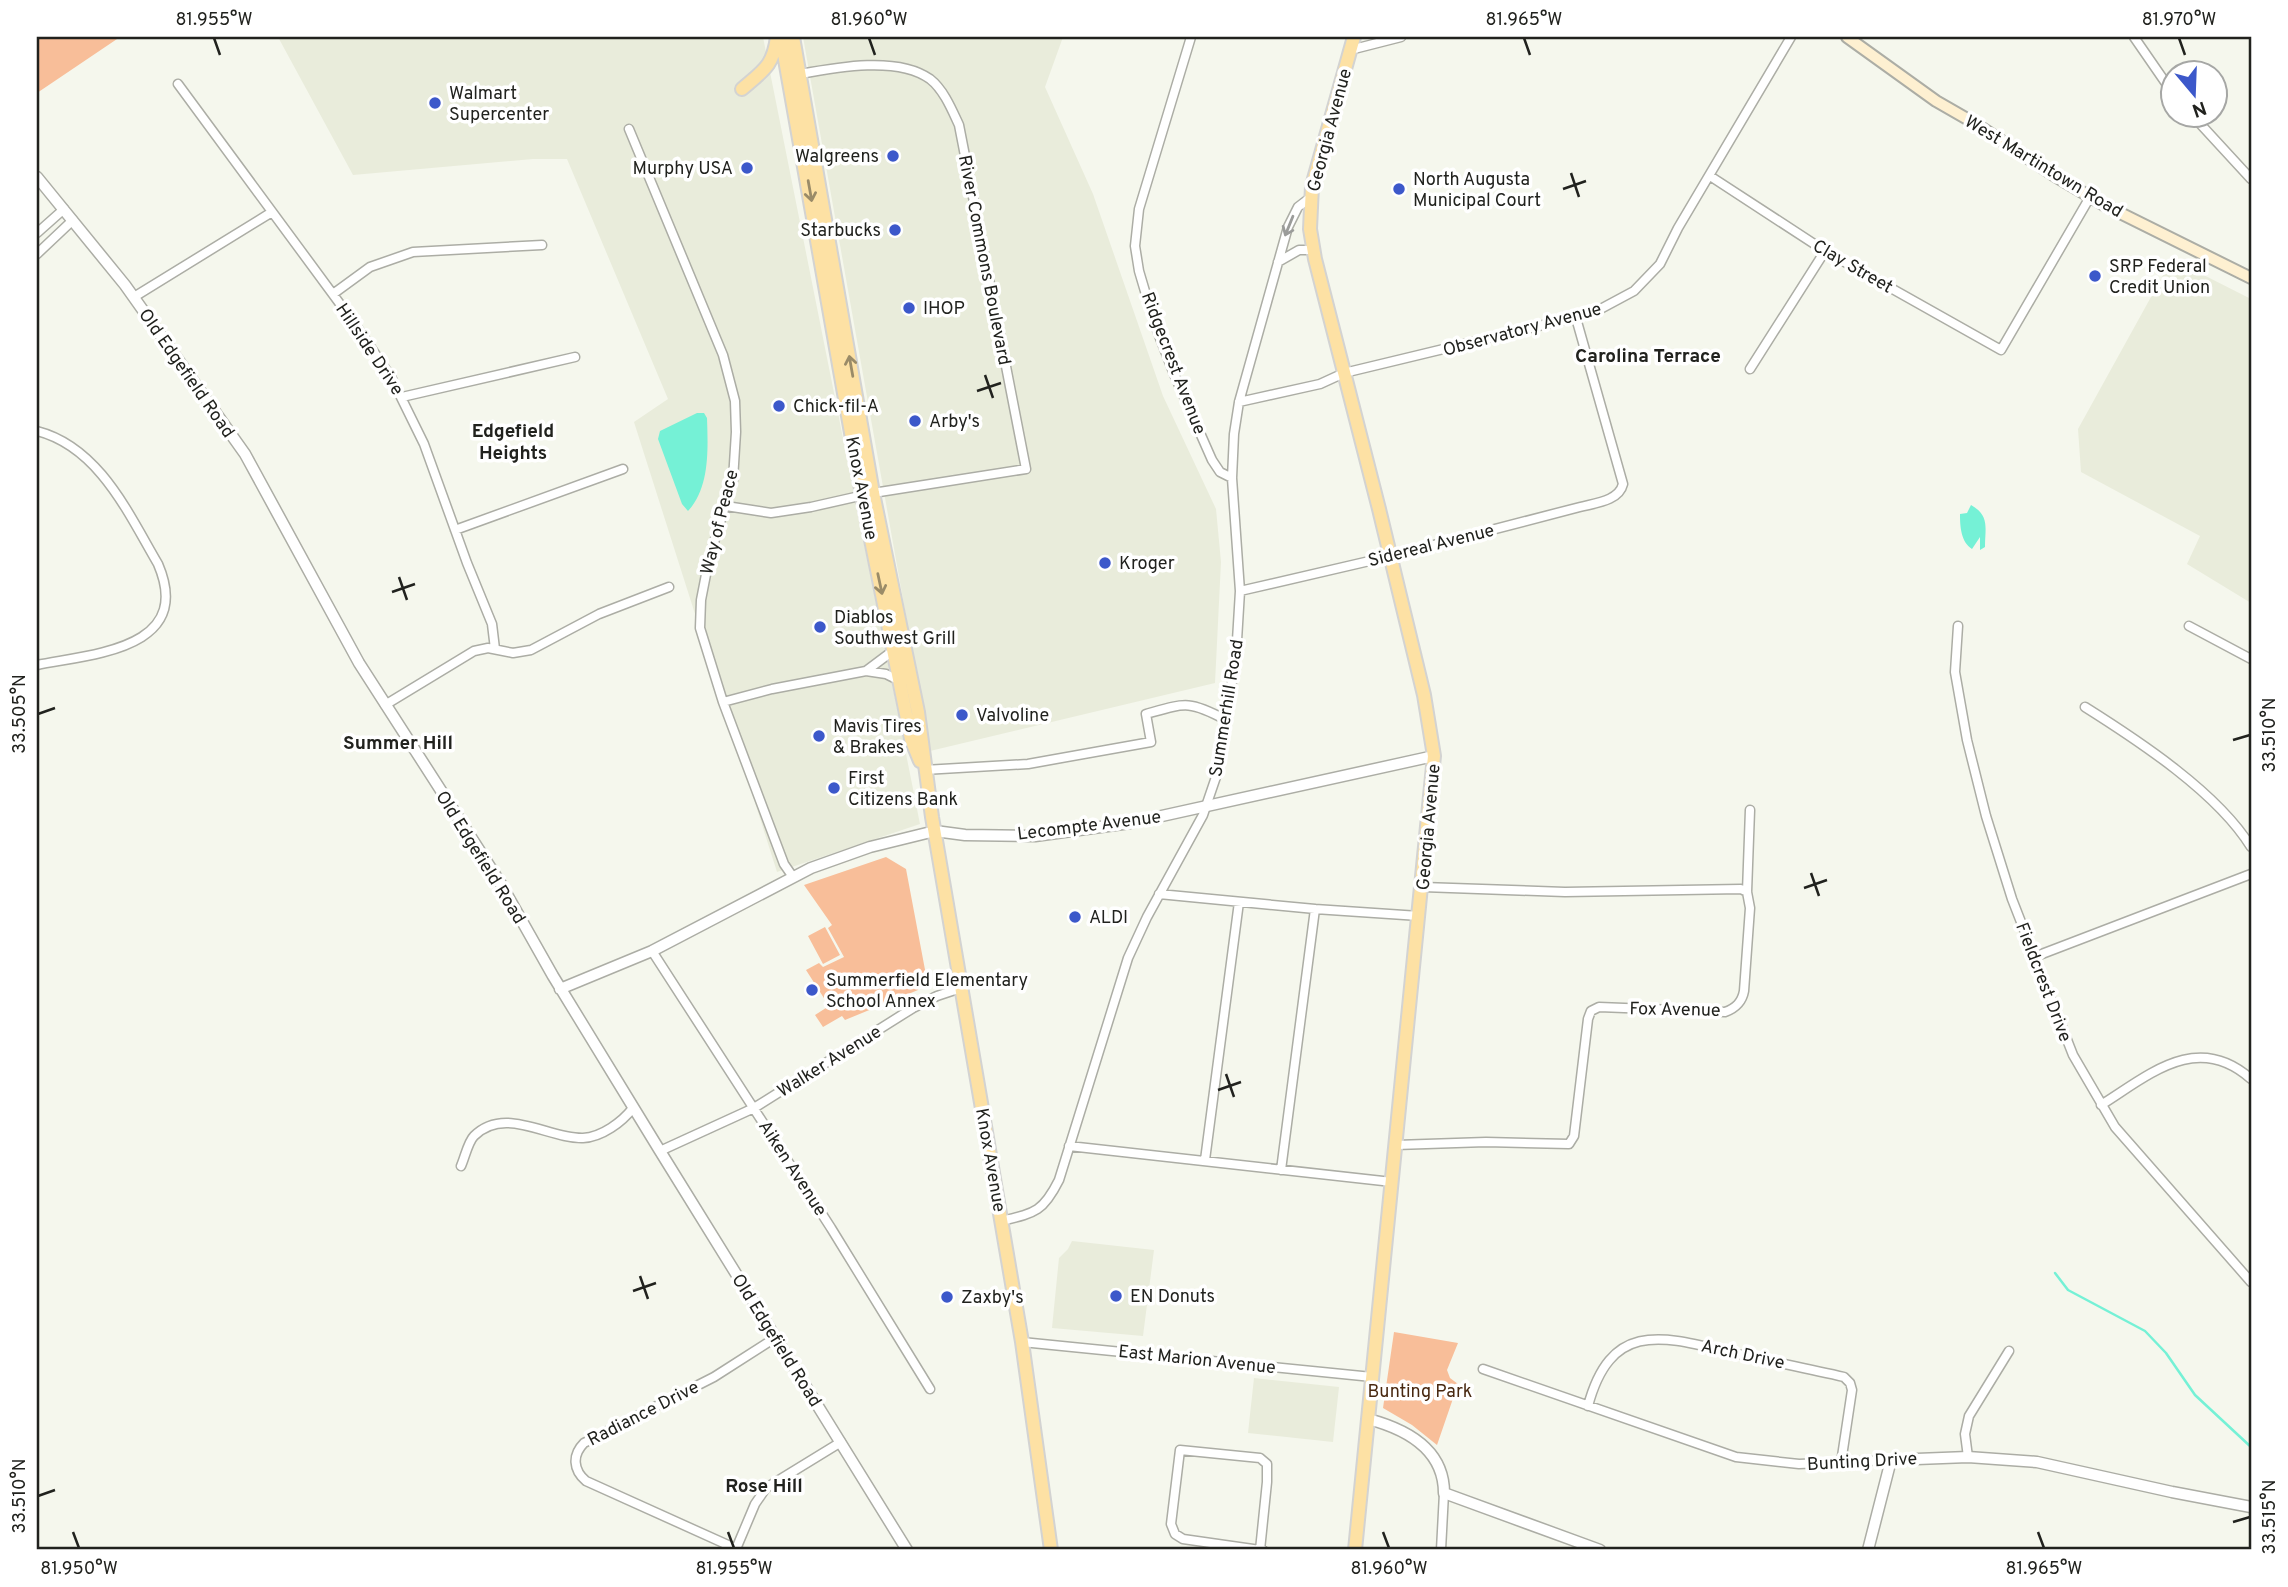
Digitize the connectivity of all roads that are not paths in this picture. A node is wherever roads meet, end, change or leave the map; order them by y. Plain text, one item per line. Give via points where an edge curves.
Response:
1 (779, 37) edge
2 (793, 37) edge
3 (1191, 37) edge
4 (1354, 37) edge
5 (1401, 37) edge
6 (1791, 37) edge
7 (1846, 37) edge
8 (2134, 37) edge
9 (1350, 50) junction
10 (2158, 72) edge
11 (794, 75) junction
12 (177, 84) dead end
13 (743, 89) dead end
14 (629, 129) dead end
15 (2206, 130) edge
16 (1710, 176) junction
17 (37, 177) edge
18 (2251, 179) edge
19 (1311, 197) junction
20 (2090, 197) junction
21 (64, 209) junction
22 (272, 212) junction
23 (73, 220) junction
24 (37, 233) edge
25 (542, 245) dead end
26 (1313, 250) junction
27 (1825, 251) junction
28 (37, 254) edge
29 (1278, 262) junction
30 (2250, 277) edge
31 (333, 294) junction
32 (134, 297) junction
33 (1576, 317) junction
34 (575, 357) dead end
35 (1750, 369) dead end
36 (1343, 373) junction
37 (402, 397) junction
38 (1239, 402) junction
39 (37, 430) edge
40 (623, 470) dead end
41 (1232, 478) junction
42 (867, 494) junction
43 (726, 506) junction
44 (455, 530) junction
45 (1391, 556) junction
46 (669, 587) dead end
47 (1240, 591) junction
48 (1958, 626) dead end
49 (2189, 626) dead end
50 (495, 649) junction
51 (894, 650) junction
52 (2251, 659) edge
53 (37, 665) edge
54 (866, 671) junction
55 (901, 682) junction
56 (723, 702) junction
57 (385, 705) junction
58 (2085, 707) dead end
59 (1226, 720) junction
60 (1434, 756) junction
61 (925, 770) junction
62 (1206, 808) junction
63 (1750, 810) dead end
64 (934, 831) junction
65 (2251, 847) edge
66 (2251, 874) edge
67 (793, 877) junction
68 (1423, 887) junction
69 (1747, 892) junction
70 (1159, 894) junction
71 (1240, 902) junction
72 (1315, 909) junction
73 (1419, 916) junction
74 (652, 951) junction
75 (2034, 957) junction
76 (961, 988) junction
77 (561, 989) junction
78 (2251, 1079) edge
79 (2101, 1105) junction
80 (633, 1108) junction
81 (754, 1108) junction
82 (1396, 1145) junction
83 (1069, 1146) junction
84 (660, 1152) junction
85 (1205, 1160) junction
86 (461, 1166) dead end
87 (1281, 1170) junction
88 (1392, 1182) junction
89 (1001, 1221) junction
90 (2251, 1282) edge
91 (775, 1338) junction
92 (1022, 1342) junction
93 (2010, 1351) dead end
94 (1483, 1369) dead end
95 (1372, 1377) junction
96 (930, 1389) dead end
97 (1588, 1406) junction
98 (1368, 1419) junction
99 (841, 1441) junction
100 (1968, 1457) junction
101 (1891, 1460) junction
102 (1841, 1463) junction
103 (1444, 1493) junction
104 (2251, 1507) edge
105 (737, 1550) edge
106 (906, 1550) edge
107 (1051, 1550) edge
108 (1262, 1550) edge
109 (1355, 1550) edge
110 (1441, 1550) edge
111 (1600, 1550) edge
112 (1868, 1550) edge

1 - 11 main road, Knox Avenue
1 - 13 main road via 769,66
2 - 11 main road, Knox Avenue
3 - 41 street, Ridgecrest Avenue via 1139,209 1135,246 1174,374 1212,460 1220,472
4 - 9 main road, Georgia Avenue
5 - 9 street
6 - 16 street, Observatory Avenue
7 - 20 main road, West Martintown Road via 1936,101
8 - 10 street
9 - 19 main road, Georgia Avenue
11 - 42 main road, Knox Avenue
11 - 42 street, River Commons Boulevard via 856,66 904,66 931,80 949,103 959,125 1026,469
12 - 22 street, Hillside Drive
14 - 43 street, Way of Peace via 727,368 736,401 733,480
15 - 18 street
16 - 27 street, Clay Street
16 - 33 street, Observatory Avenue via 1652,275 1619,301
17 - 21 street, Old Edgefield Road
19 - 26 main road, Georgia Avenue
19 -> 29 street, Summerhill Road via 1298,207
20 - 27 street, Clay Street via 2001,350
20 - 30 main road, West Martintown Road
21 - 23 street, Old Edgefield Road
21 - 24 street
22 - 31 street, Hillside Drive
22 - 32 street
23 - 28 street
23 - 32 street, Old Edgefield Road
25 - 31 street via 413,252 370,267
26 - 29 street via 1290,253
26 - 36 main road, Georgia Avenue
27 - 35 street
29 - 38 street, Summerhill Road
31 - 37 street, Hillside Drive
32 - 57 street, Old Edgefield Road via 245,454
33 - 36 street, Observatory Avenue
33 - 45 street, Sidereal Avenue via 1623,484 1619,493
34 - 37 street
36 - 38 street, Observatory Avenue via 1320,384
36 - 45 main road, Georgia Avenue
37 - 44 street, Hillside Drive
38 - 41 street, Summerhill Road
39 - 53 street via 78,450 102,475 158,564 165,597 159,620 136,642
40 - 44 street
41 - 47 street, Summerhill Road
42 - 43 street via 771,513
42 -> 51 main road, Knox Avenue
42 - 61 main road, Knox Avenue via 918,712
43 - 56 street, Way of Peace via 707,566 700,628
44 - 50 street, Hillside Drive via 492,624
45 - 47 street, Sidereal Avenue
45 - 60 main road, Georgia Avenue
46 - 50 street via 599,614 531,650
47 - 59 street, Summerhill Road
48 - 75 street, Fieldcrest Drive via 1955,672 1967,740 1990,828
49 - 52 street
50 - 57 street via 474,651
51 - 54 street
51 - 55 main road, Knox Avenue
54 - 55 street
54 - 56 street
55 - 61 main road, Knox Avenue via 911,739
56 - 67 street, Way of Peace via 783,864
57 - 77 street, Old Edgefield Road
58 - 65 street via 2176,770 2229,817
59 - 61 street via 1198,705 1176,706 1146,715 1151,742 1028,764
59 - 62 street, Summerhill Road
60 - 62 street, Lecompte Avenue
60 - 68 main road, Georgia Avenue
61 - 64 main road, Knox Avenue
62 - 64 street, Lecompte Avenue via 1035,836
62 - 70 street, Summerhill Road
63 - 69 street, Fox Avenue
64 - 67 street, Lecompte Avenue via 870,847
64 - 76 main road, Knox Avenue
66 - 75 street
67 - 74 street, Lecompte Avenue
68 - 69 street
68 - 73 main road, Georgia Avenue
69 - 82 street, Fox Avenue via 1750,908 1740,1003 1725,1012 1599,1007 1591,1011 1574,1136 1569,1144
70 - 71 street
70 - 83 street, Summerhill Road via 1128,958
71 - 72 street
71 - 85 street
72 - 73 street
72 - 87 street
73 - 82 main road, Georgia Avenue
74 - 77 street, Lecompte Avenue
74 - 81 street, Aiken Avenue
75 - 79 street, Fieldcrest Drive via 2063,1034
76 - 81 street, Walker Avenue via 913,1007
76 - 89 main road, Knox Avenue
77 - 80 street, Old Edgefield Road
78 - 79 street via 2218,1060 2186,1058 2168,1063
79 - 90 street, Fieldcrest Drive via 2115,1127
80 - 84 street, Old Edgefield Road
80 - 86 street via 607,1130 585,1138 525,1124 488,1128 472,1137
81 - 84 street, Walker Avenue
81 - 96 street, Aiken Avenue
82 - 88 main road, Georgia Avenue
83 - 85 street
83 - 89 street, Summerhill Road via 1059,1180 1045,1205
84 - 91 street, Old Edgefield Road
85 - 87 street
87 - 88 street
88 - 95 main road, Georgia Avenue
89 - 92 main road, Knox Avenue
91 - 99 street, Old Edgefield Road
91 - 105 street, Radiance Drive via 713,1377 584,1443 575,1460 586,1480
92 - 95 street, East Marion Avenue
92 - 107 main road, Knox Avenue
93 - 100 street via 1969,1416 1965,1434
94 - 97 street, Bunting Drive
95 - 98 main road, Georgia Avenue
97 - 102 street, Bunting Drive via 1735,1457 1777,1463
97 - 102 street, Arch Drive via 1596,1379 1609,1359 1631,1344 1649,1339 1790,1364 1844,1377 1850,1383
98 - 103 street via 1404,1433 1429,1450 1441,1469
98 - 109 main road, Georgia Avenue
99 - 105 street via 766,1488
99 - 106 street, Old Edgefield Road
100 - 101 street, Bunting Drive
100 - 104 street, Bunting Drive via 2037,1462
101 - 102 street, Bunting Drive
101 - 112 street
103 - 110 street
103 - 111 street
108 - 108 street via 1174,1534 1171,1524 1180,1450 1260,1458 1267,1464

